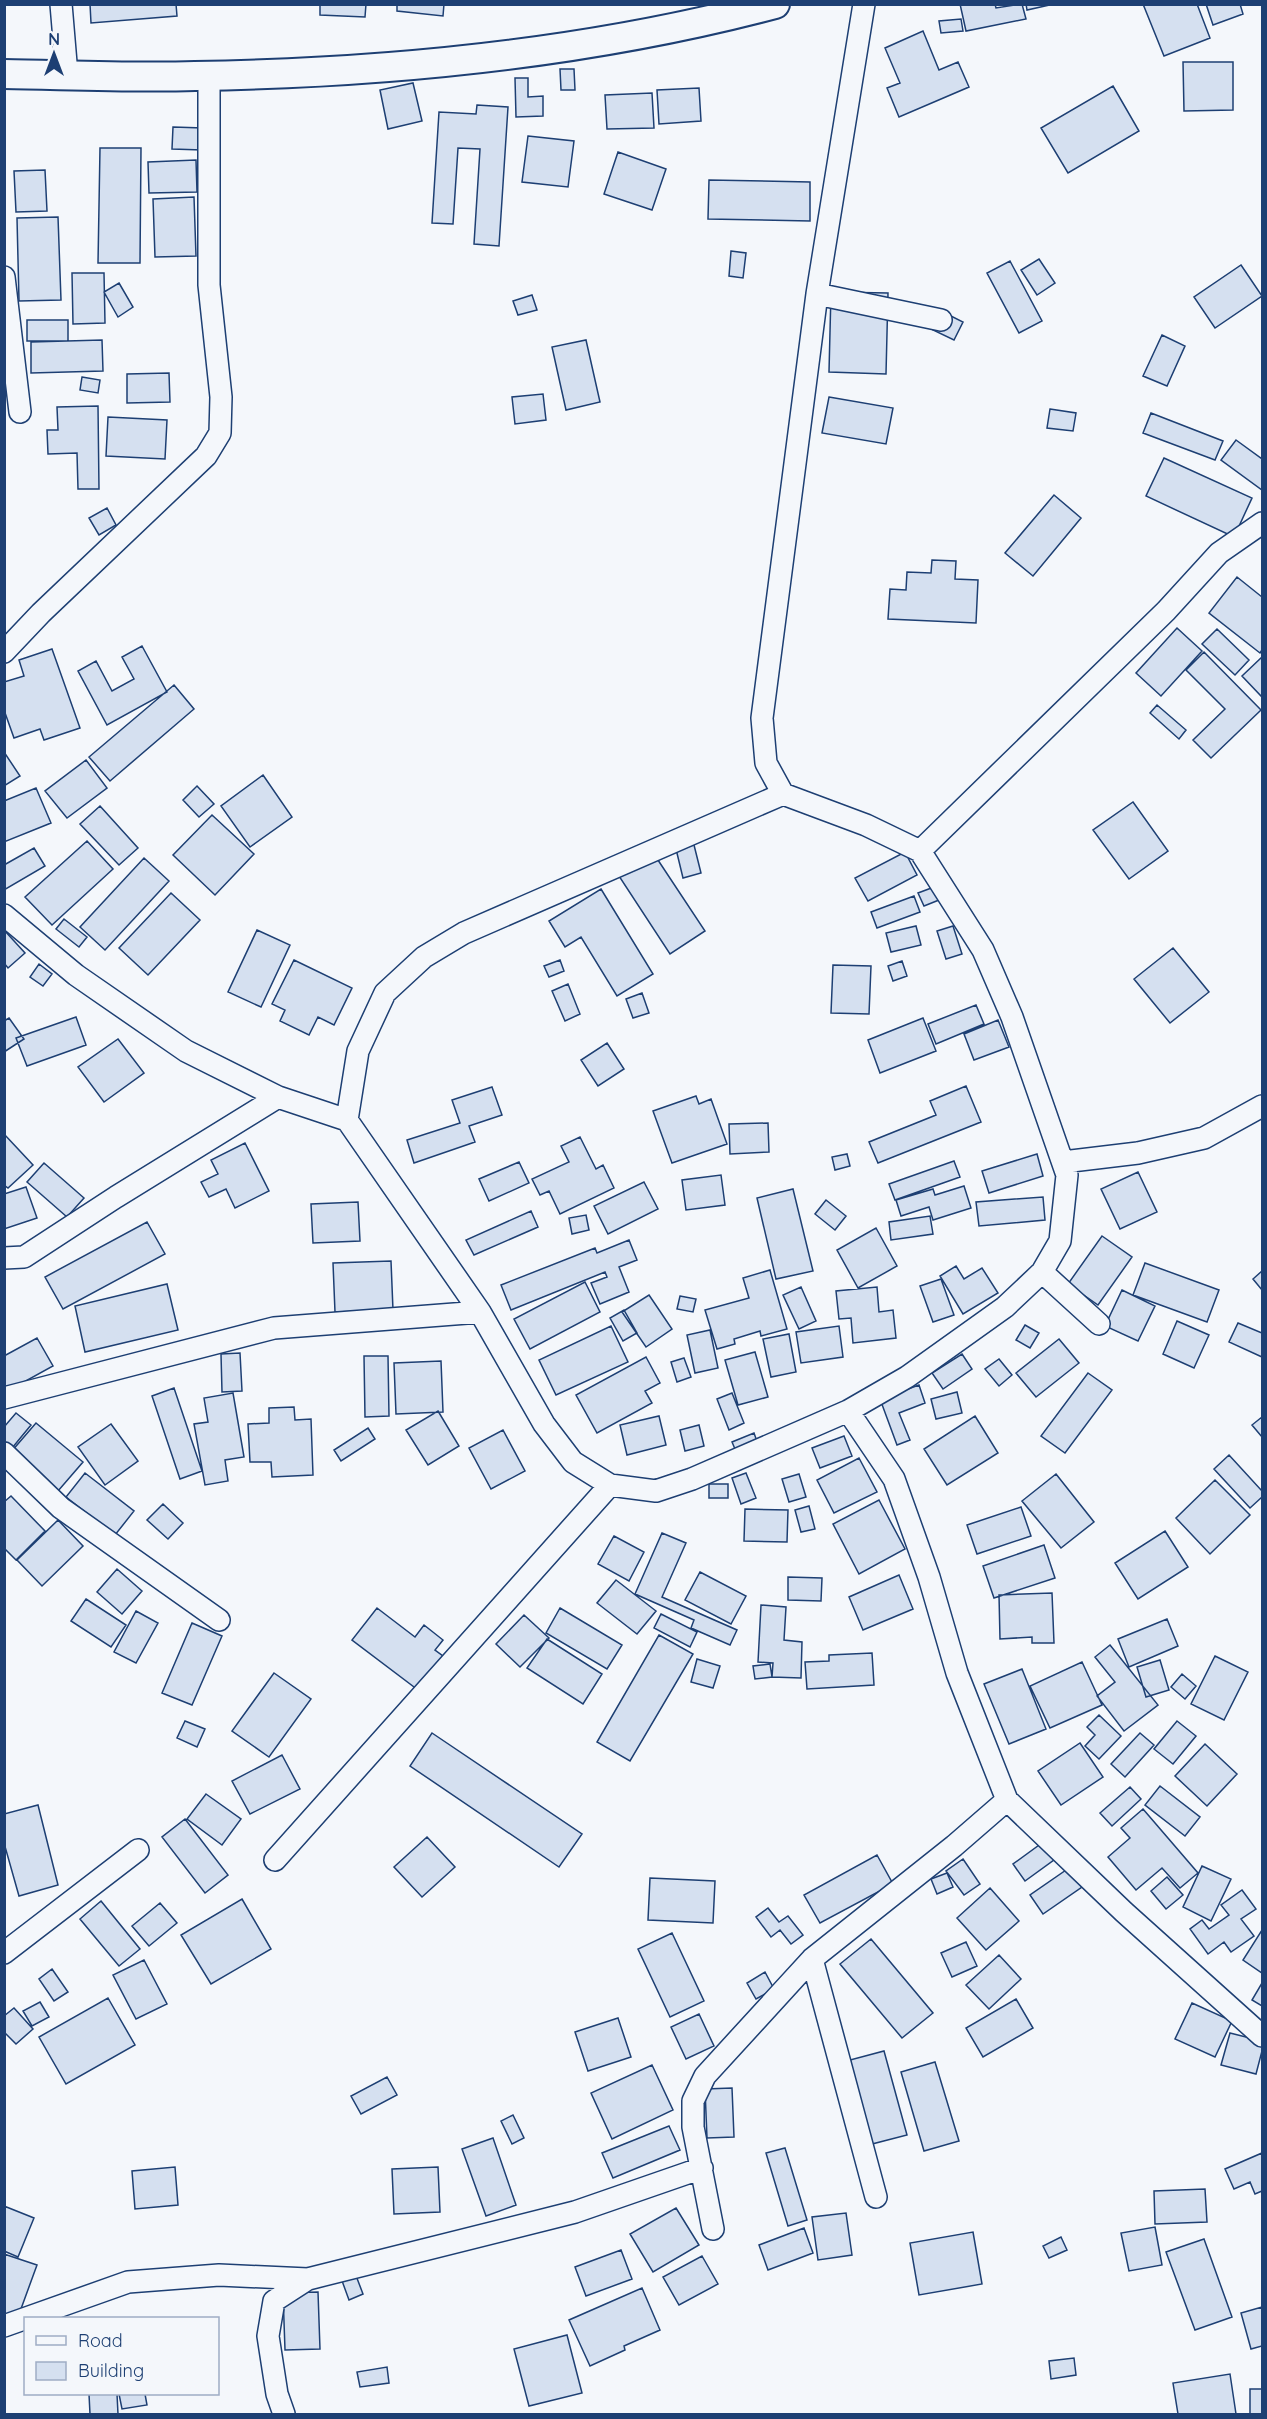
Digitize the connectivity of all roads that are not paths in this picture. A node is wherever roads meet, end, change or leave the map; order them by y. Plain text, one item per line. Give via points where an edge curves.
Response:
1 (61, 4) edge
2 (775, 4) edge
3 (864, 4) edge
4 (4, 74) edge
5 (67, 75) junction
6 (209, 76) junction
7 (4, 277) edge
8 (817, 294) junction
9 (941, 320) dead end
10 (20, 412) dead end
11 (1263, 523) edge
12 (4, 652) edge
13 (783, 794) junction
14 (920, 851) junction
15 (4, 915) edge
16 (279, 1097) junction
17 (1263, 1106) edge
18 (347, 1120) junction
19 (1063, 1162) junction
20 (4, 1258) edge
21 (1042, 1272) junction
22 (480, 1312) junction
23 (1099, 1324) dead end
24 (4, 1398) edge
25 (848, 1411) junction
26 (4, 1453) edge
27 (610, 1485) junction
28 (219, 1620) dead end
29 (1007, 1800) junction
30 (138, 1850) dead end
31 (275, 1860) dead end
32 (4, 1953) edge
33 (812, 1959) junction
34 (1263, 2036) edge
35 (702, 2168) junction
36 (876, 2197) dead end
37 (713, 2229) dead end
38 (308, 2279) junction
39 (29, 2317) edge
40 (24, 2319) edge
41 (4, 2326) edge
42 (284, 2415) edge

1 - 5 street
2 - 6 street via 704,23 564,47 324,72
3 - 8 street
4 - 5 street
5 - 6 street
6 - 12 street via 209,285 221,398 220,433 206,456
7 - 10 street
8 - 9 street
8 - 13 street via 762,718 766,763
11 - 14 street via 1219,553 1166,611
13 - 14 street via 866,825
13 - 18 street via 464,933 424,957 385,993 358,1052
14 - 19 street via 983,950 1012,1017
15 - 16 street via 76,975 186,1051
16 - 18 street
16 - 20 street via 24,1257
17 - 19 street via 1204,1138 1138,1153
18 - 22 street
19 - 21 street via 1067,1175 1060,1241
21 - 23 street
21 - 25 street via 1005,1307 907,1377
22 - 24 street via 274,1328
22 - 27 street via 544,1424 573,1462
25 - 27 street via 656,1491
25 - 29 street via 894,1479 929,1577 957,1673
26 - 28 street via 61,1508
27 - 31 street
29 - 33 street
29 - 34 street via 1124,1912
30 - 32 street
33 - 35 street via 705,2076 693,2101 693,2127
33 - 36 street
35 - 37 street
35 - 38 street via 576,2212
38 - 39 street via 219,2275 128,2282
38 - 42 street via 274,2301 268,2336
40 - 41 street

